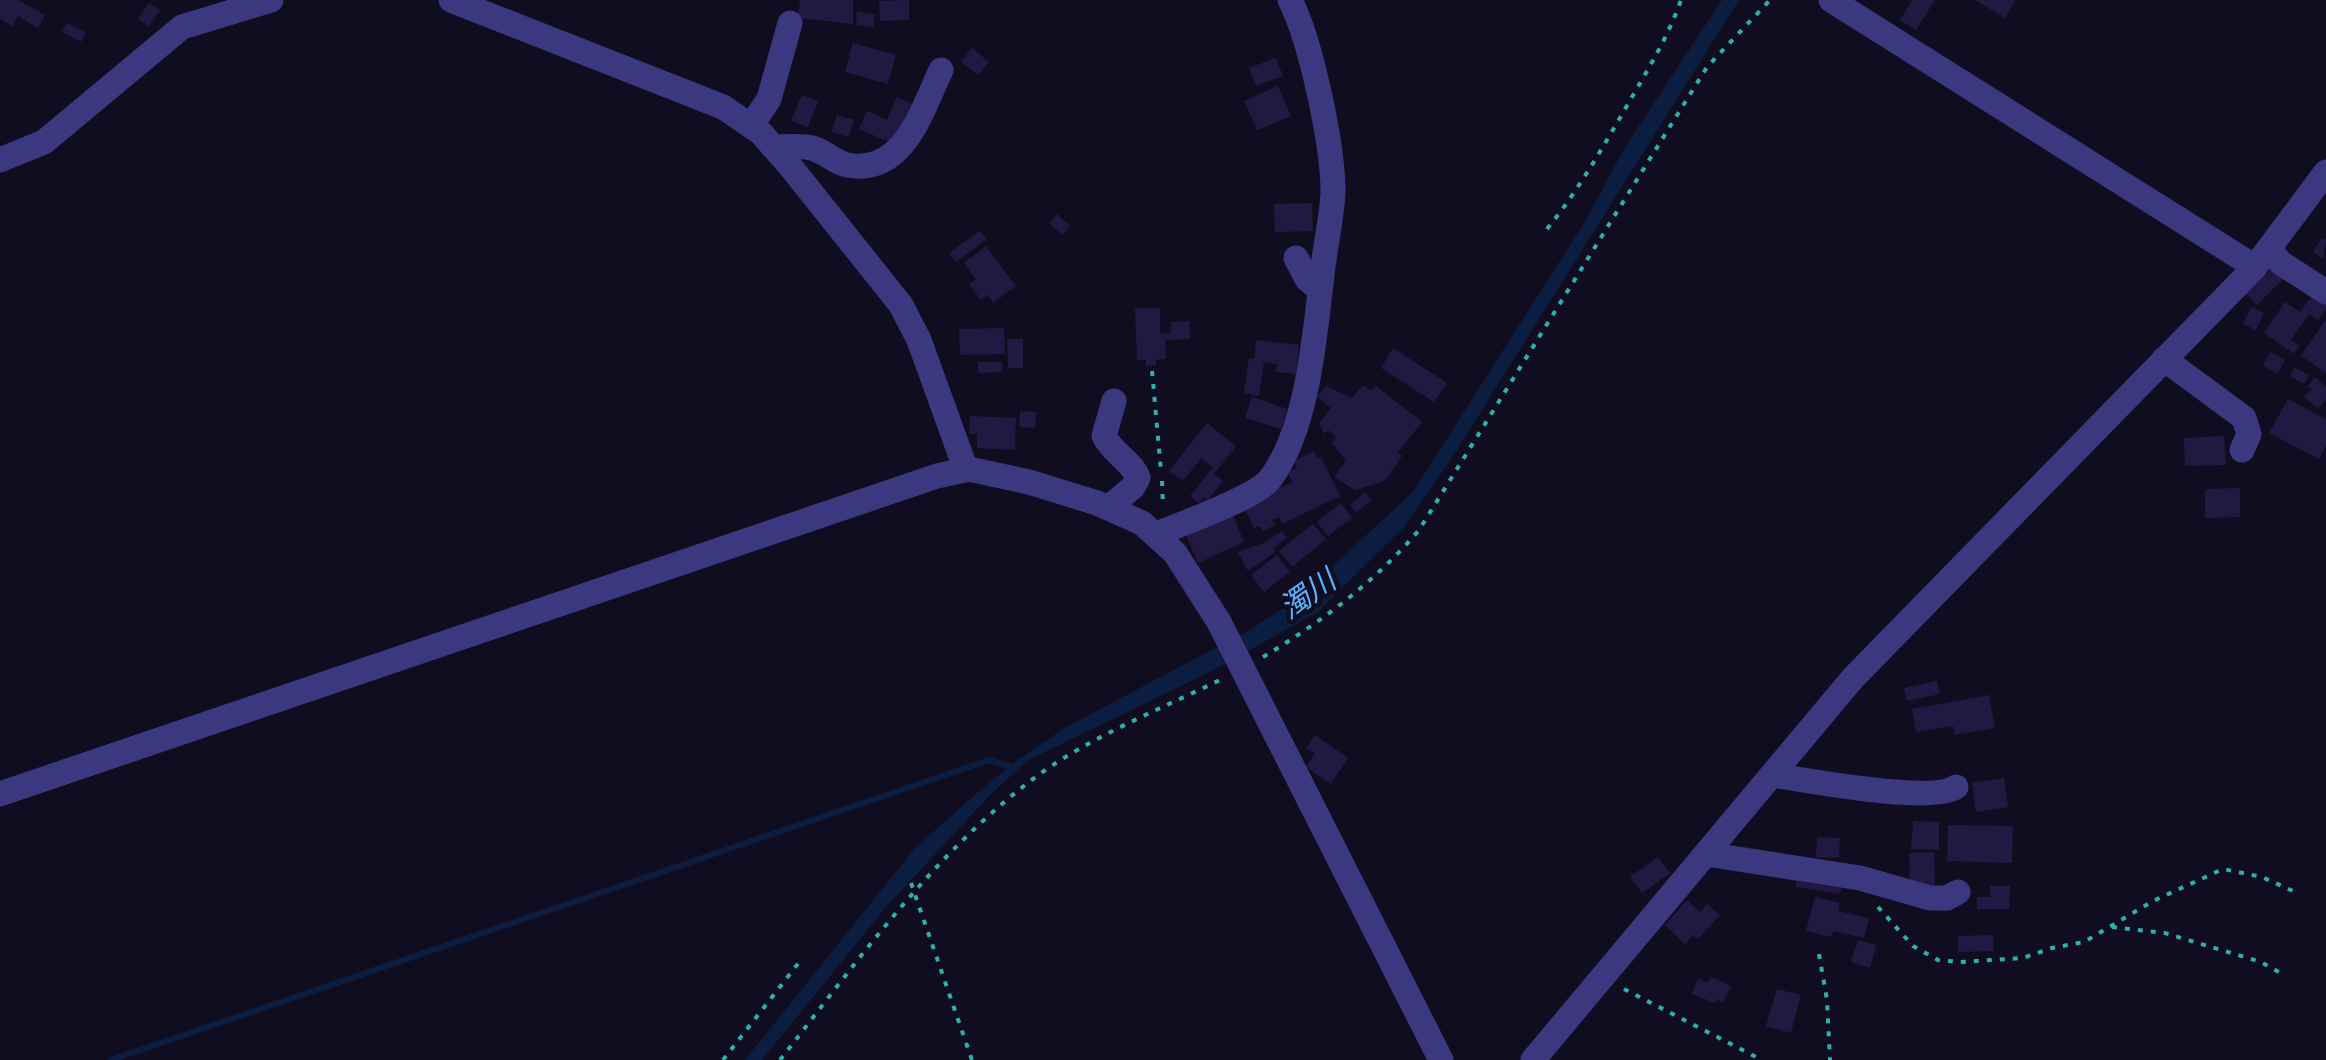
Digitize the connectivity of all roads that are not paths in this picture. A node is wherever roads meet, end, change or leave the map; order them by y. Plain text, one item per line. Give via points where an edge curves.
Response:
1 (182, 0) edge
2 (271, 0) edge
3 (451, 0) edge
4 (1290, 0) edge
5 (1831, 0) edge
6 (496, 9) edge
7 (790, 24) dead end
8 (182, 26) junction
9 (941, 70) dead end
10 (751, 126) junction
11 (773, 147) junction
12 (0, 160) edge
13 (2326, 172) edge
14 (1296, 258) dead end
15 (2262, 258) junction
16 (1320, 290) junction
17 (2326, 292) edge
18 (2164, 360) junction
19 (1114, 401) dead end
20 (2242, 450) dead end
21 (966, 470) junction
22 (1108, 508) junction
23 (1160, 533) junction
24 (1772, 775) junction
25 (1956, 787) dead end
26 (0, 794) edge
27 (1706, 854) junction
28 (1958, 892) dead end
29 (1441, 1060) edge
30 (1533, 1060) edge

1 - 8 street
2 - 8 street
3 - 6 street
4 - 16 street via 1331,158
5 - 15 street
6 - 10 street via 723,107
7 - 10 street via 769,99
8 - 12 street via 44,142
9 - 11 street via 896,155 880,163 850,166 813,148
10 - 11 street
11 - 21 street via 900,305
13 - 15 street
14 - 16 street
15 - 17 street
15 - 18 street
16 - 23 street via 1294,434 1268,483
18 - 20 street via 2244,418 2250,434
18 - 24 street via 1852,678
19 - 22 street via 1104,436 1138,478
21 - 22 street
21 - 26 street
22 - 23 street
23 - 29 street via 1219,622
24 - 25 street via 1925,793
24 - 27 street
27 - 28 street via 1860,878 1930,898
27 - 30 street

